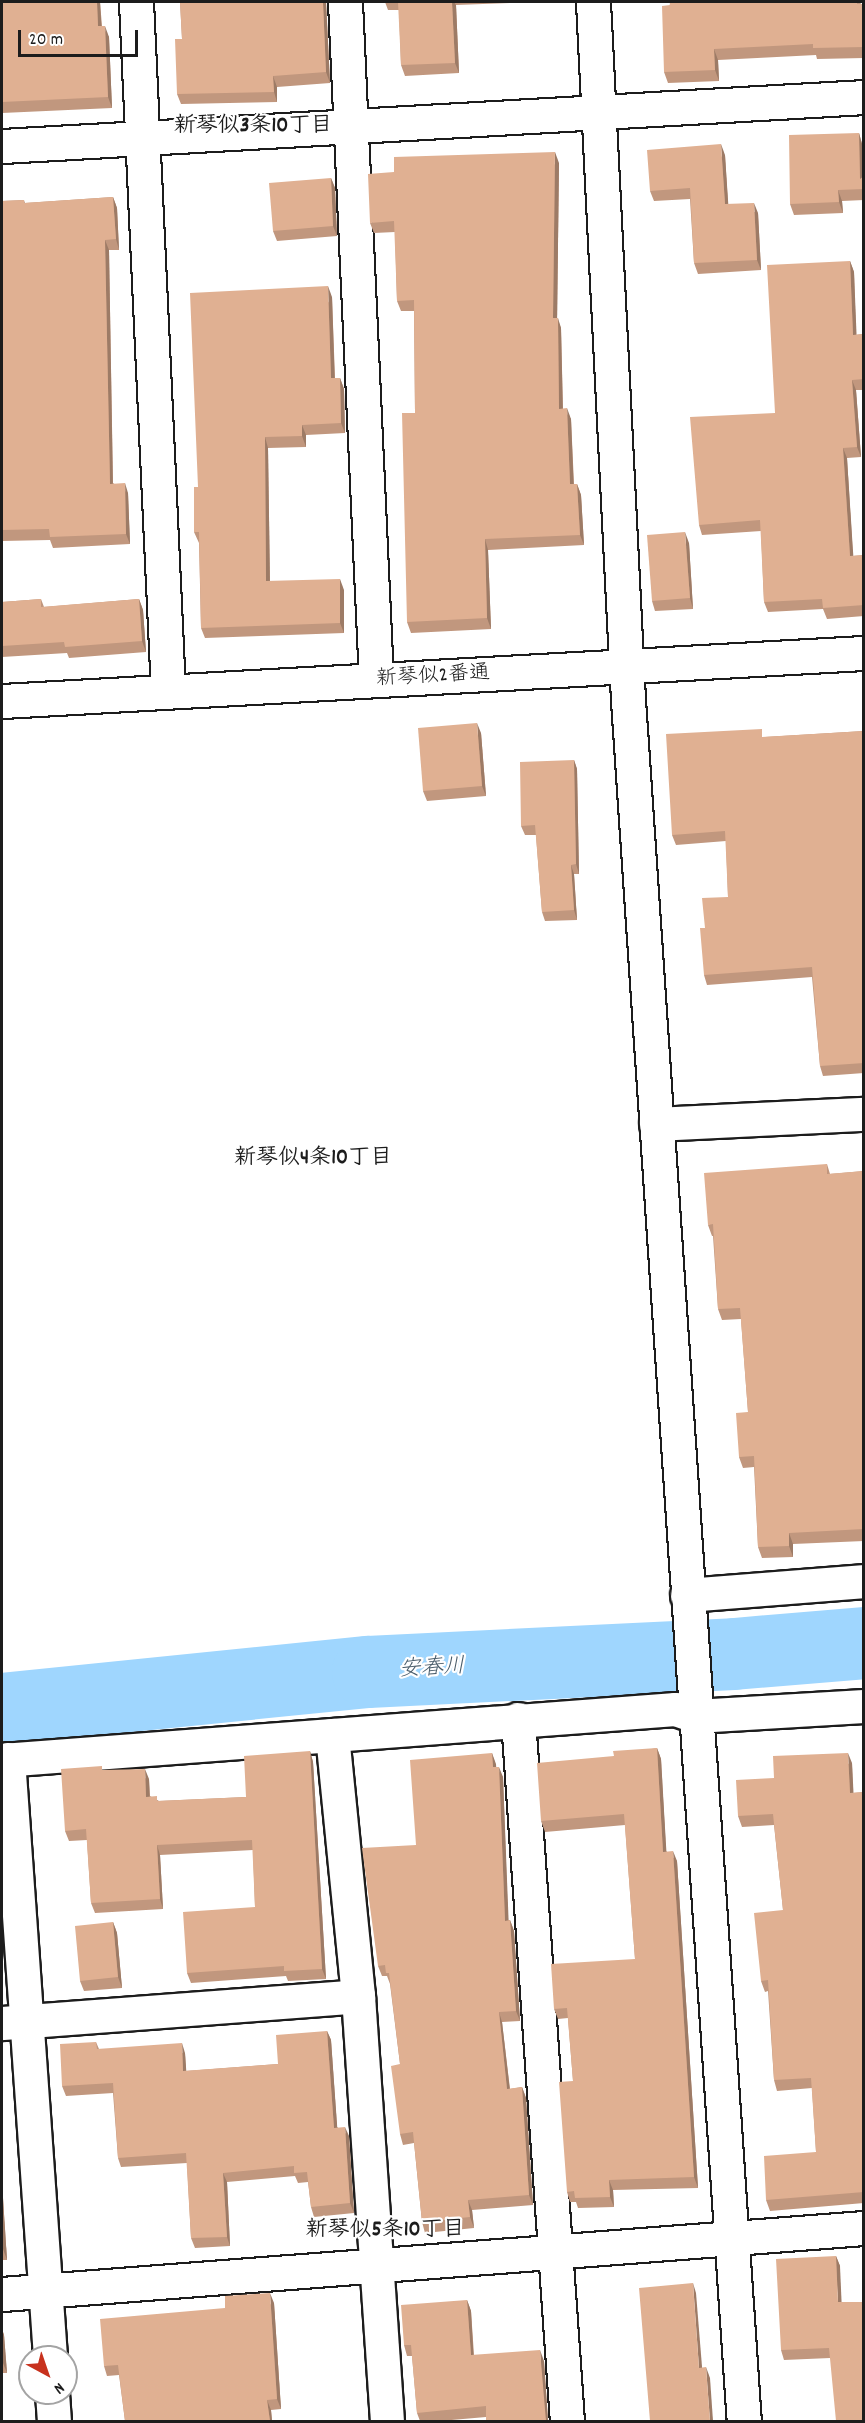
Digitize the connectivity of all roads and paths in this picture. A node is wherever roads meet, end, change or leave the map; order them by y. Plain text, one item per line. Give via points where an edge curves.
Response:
1 (136, 2) edge
2 (345, 2) edge
3 (594, 2) edge
4 (864, 97) edge
5 (599, 113) junction
6 (352, 126) junction
7 (142, 136) junction
8 (2, 146) edge
9 (864, 653) edge
10 (626, 667) junction
11 (376, 680) junction
12 (168, 691) junction
13 (2, 701) edge
14 (864, 1114) edge
15 (656, 1124) junction
16 (864, 1581) edge
17 (687, 1595) junction
18 (694, 1702) junction
19 (864, 1706) edge
20 (518, 1719) junction
21 (332, 1735) junction
22 (5, 1759) edge
23 (358, 1996) junction
24 (14, 2022) edge
25 (864, 2229) edge
26 (732, 2239) junction
27 (555, 2252) junction
28 (377, 2264) junction
29 (45, 2291) junction
30 (2, 2294) edge
31 (49, 2345) edge
32 (53, 2405) edge
33 (54, 2421) edge
34 (387, 2421) edge
35 (567, 2421) edge
36 (744, 2421) edge

1 - 7 street
2 - 6 street
3 - 5 street
4 - 5 street
5 - 6 street
5 - 10 street
6 - 7 street
6 - 11 street
7 - 8 street
7 - 12 street
9 - 10 street, 新琴似2番通
10 - 11 street, 新琴似2番通
10 - 15 street
11 - 12 street, 新琴似2番通
12 - 13 street, 新琴似2番通
14 - 15 street
15 - 17 street
16 - 17 street
17 - 18 street
18 - 19 street
18 - 20 street via 675,1709
18 - 26 street
20 - 21 street
20 - 27 street
21 - 22 street
21 - 23 street
22 - 24 street
23 - 24 street
23 - 28 street
24 - 29 street
25 - 26 street
26 - 27 street
26 - 36 street
27 - 28 street
27 - 35 street
28 - 29 street
28 - 34 street
29 - 30 street
29 - 31 street
32 - 33 street

